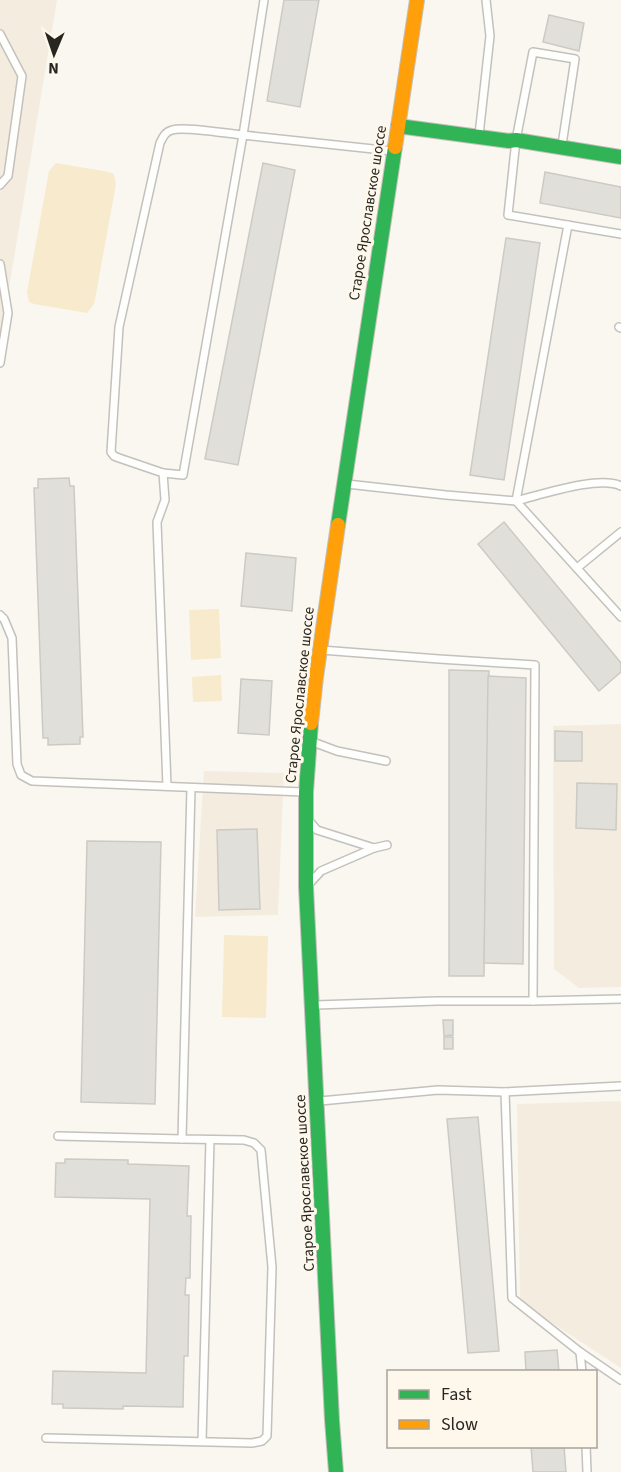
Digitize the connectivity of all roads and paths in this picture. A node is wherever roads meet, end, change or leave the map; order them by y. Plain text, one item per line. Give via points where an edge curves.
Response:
1 (264, 0) edge
2 (417, 0) edge
3 (486, 0) edge
4 (0, 34) edge
5 (398, 126) junction
6 (243, 135) junction
7 (479, 137) junction
8 (516, 140) junction
9 (562, 148) junction
10 (395, 151) junction
11 (621, 157) edge
12 (0, 185) edge
13 (568, 225) junction
14 (621, 234) edge
15 (0, 264) edge
16 (0, 363) edge
17 (164, 474) junction
18 (345, 483) junction
19 (621, 486) edge
20 (516, 501) junction
21 (621, 532) edge
22 (577, 568) junction
23 (0, 615) edge
24 (621, 617) edge
25 (320, 650) junction
26 (310, 741) junction
27 (386, 761) dead end
28 (167, 786) junction
29 (191, 788) junction
30 (306, 792) junction
31 (305, 816) junction
32 (387, 845) dead end
33 (374, 848) junction
34 (306, 887) junction
35 (621, 999) edge
36 (533, 1001) junction
37 (312, 1005) junction
38 (621, 1086) edge
39 (505, 1092) junction
40 (317, 1102) junction
41 (58, 1136) dead end
42 (182, 1139) junction
43 (210, 1140) junction
44 (580, 1352) junction
45 (582, 1370) edge
46 (621, 1380) edge
47 (46, 1438) dead end
48 (202, 1441) junction
49 (586, 1448) edge
50 (336, 1472) edge
51 (587, 1472) edge

1 - 6 lane
2 - 5 main road, Старое Ярославское шоссе
3 - 7 lane via 490,36
4 - 12 lane via 22,76 8,176
5 - 7 main road
5 - 10 main road, Старое Ярославское шоссе
6 - 10 lane
6 - 17 lane via 183,475
6 - 17 lane via 172,130 163,135 160,143 119,327 111,452
7 - 8 main road
8 - 9 main road
8 - 9 lane via 533,51 575,59
8 - 13 lane via 508,215
9 - 11 main road
10 - 18 main road, Старое Ярославское шоссе
13 - 14 lane
13 - 20 lane
15 - 16 lane via 8,313
17 - 28 lane via 165,500 157,522
18 - 20 lane
18 - 25 main road, Старое Ярославское шоссе
19 - 20 lane via 584,484
20 - 22 lane
21 - 22 lane
22 - 24 lane
23 - 28 lane via 12,639 17,764 21,775 32,781
25 - 26 main road, Старое Ярославское шоссе
25 - 36 lane via 535,664
26 - 27 lane via 336,751
26 - 30 main road, Старое Ярославское шоссе
28 - 29 lane
29 - 30 lane
29 - 42 lane
30 - 31 main road, Старое Ярославское шоссе
31 - 33 lane via 317,830
31 - 34 main road, Старое Ярославское шоссе
32 - 33 lane
33 - 34 lane via 321,871
34 - 37 main road, Старое Ярославское шоссе
35 - 36 lane
36 - 37 lane
37 - 40 main road, Старое Ярославское шоссе
38 - 39 lane
39 - 40 lane via 438,1090
39 - 44 lane via 512,1298
40 - 50 main road, Старое Ярославское шоссе
41 - 42 lane
42 - 43 lane
43 - 48 lane
43 - 48 lane via 244,1140 261,1150 272,1267 268,1428 262,1441 252,1443
44 - 45 lane
44 - 46 lane
47 - 48 lane
49 - 51 lane

